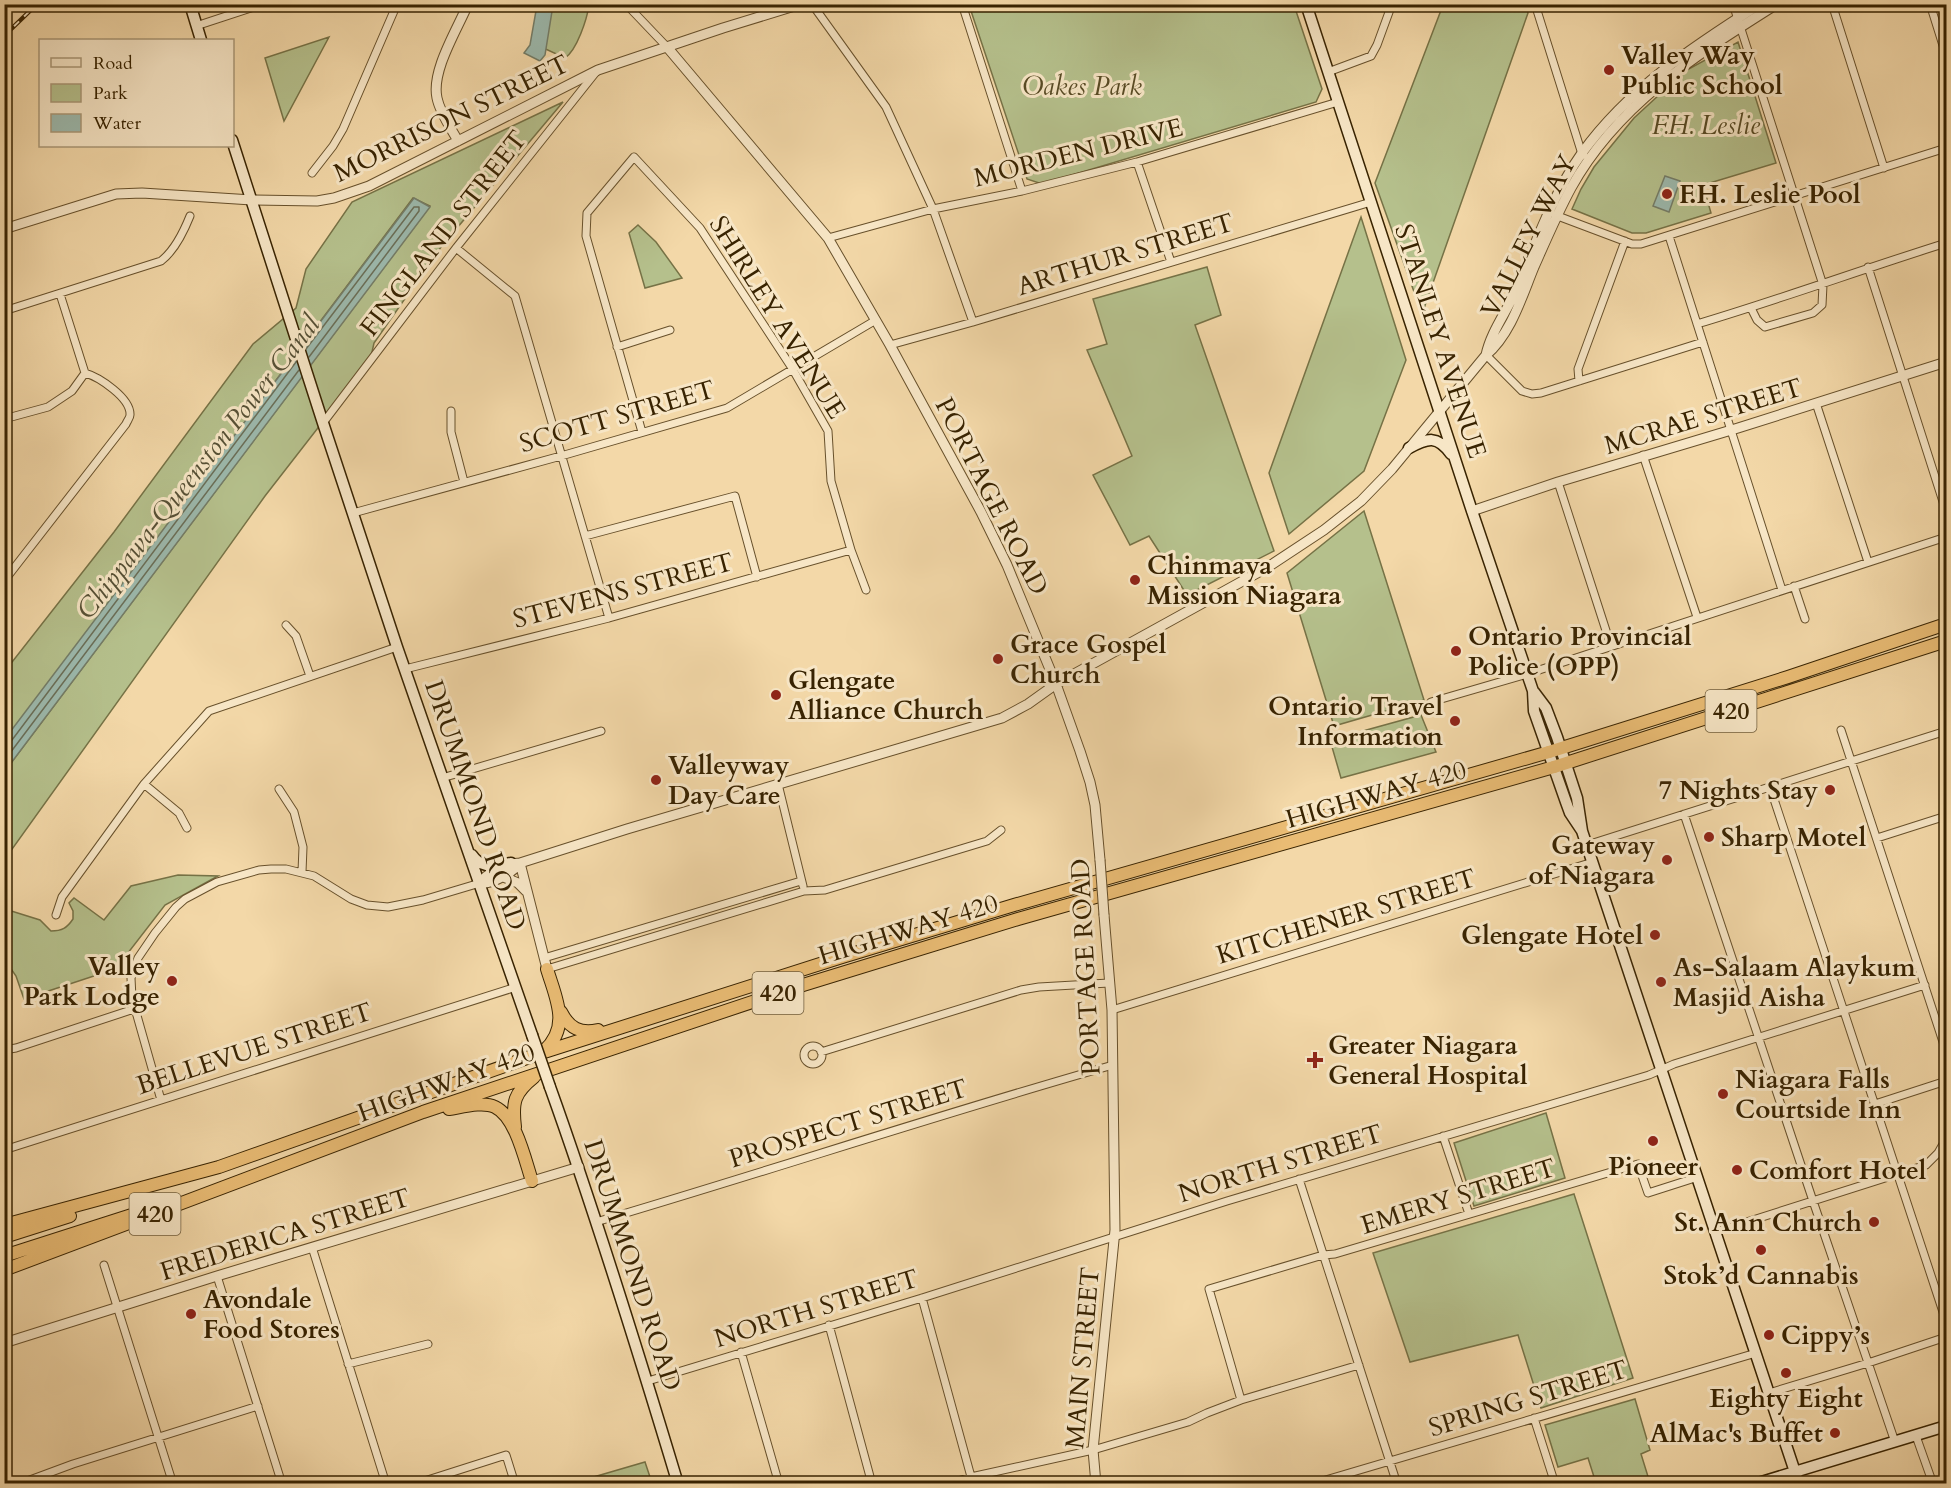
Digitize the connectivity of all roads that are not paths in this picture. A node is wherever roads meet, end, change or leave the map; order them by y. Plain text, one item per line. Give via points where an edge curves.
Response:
1 (190, 4) edge
2 (263, 4) edge
3 (397, 4) edge
4 (468, 4) edge
5 (626, 4) edge
6 (801, 4) edge
7 (812, 4) edge
8 (962, 4) edge
9 (1306, 4) edge
10 (1392, 4) edge
11 (1535, 4) edge
12 (1733, 4) edge
13 (1760, 4) edge
14 (1777, 4) edge
15 (1832, 4) edge
16 (1930, 4) edge
17 (1739, 23) junction
18 (196, 26) junction
19 (201, 39) edge
20 (1945, 42) edge
21 (667, 46) junction
22 (1947, 55) edge
23 (598, 70) junction
24 (1328, 72) junction
25 (1338, 102) junction
26 (458, 141) junction
27 (234, 146) edge
28 (1947, 148) edge
29 (1585, 156) junction
30 (1137, 162) junction
31 (1884, 168) junction
32 (312, 173) dead end
33 (1022, 191) junction
34 (1796, 196) junction
35 (252, 200) junction
36 (1371, 202) junction
37 (933, 209) junction
38 (1553, 213) junction
39 (190, 216) dead end
40 (4, 229) edge
41 (1669, 236) junction
42 (828, 238) junction
43 (1625, 242) junction
44 (1947, 243) edge
45 (456, 248) junction
46 (1171, 262) junction
47 (1868, 267) junction
48 (1823, 285) junction
49 (60, 294) junction
50 (1751, 308) junction
51 (4, 311) edge
52 (876, 320) junction
53 (973, 322) junction
54 (1697, 324) junction
55 (670, 330) dead end
56 (1703, 342) junction
57 (890, 345) junction
58 (617, 347) junction
59 (1486, 355) junction
60 (1947, 362) edge
61 (792, 369) junction
62 (85, 373) junction
63 (1902, 376) junction
64 (1579, 381) junction
65 (1816, 403) junction
66 (451, 411) dead end
67 (1440, 412) junction
68 (4, 419) edge
69 (322, 423) junction
70 (1731, 430) junction
71 (642, 432) junction
72 (1409, 448) junction
73 (1643, 455) junction
74 (561, 456) junction
75 (1456, 462) junction
76 (464, 482) junction
77 (1558, 482) junction
78 (1472, 511) junction
79 (1947, 512) edge
80 (353, 513) junction
81 (585, 536) junction
82 (1947, 537) edge
83 (851, 550) junction
84 (1868, 562) junction
85 (6, 577) edge
86 (756, 577) junction
87 (1794, 586) junction
88 (866, 590) dead end
89 (1782, 590) junction
90 (609, 618) junction
91 (1697, 618) junction
92 (1805, 619) dead end
93 (1947, 624) edge
94 (286, 625) dead end
95 (1947, 641) edge
96 (397, 646) junction
97 (1611, 646) junction
98 (405, 669) junction
99 (1527, 674) junction
100 (310, 676) junction
101 (1056, 684) junction
102 (1431, 702) dead end
103 (1841, 730) dead end
104 (601, 731) dead end
105 (1947, 731) edge
106 (1558, 757) junction
107 (1851, 761) junction
108 (442, 778) junction
109 (144, 784) junction
110 (778, 784) junction
111 (1770, 787) junction
112 (279, 789) dead end
113 (1684, 814) junction
114 (1947, 816) edge
115 (187, 828) dead end
116 (1001, 830) dead end
117 (1877, 838) junction
118 (465, 841) junction
119 (1587, 845) junction
120 (1593, 862) junction
121 (515, 863) junction
122 (302, 872) junction
123 (501, 876) junction
124 (801, 881) junction
125 (480, 883) junction
126 (804, 891) junction
127 (529, 899) junction
128 (56, 915) dead end
129 (546, 964) junction
130 (1109, 983) junction
131 (1925, 985) junction
132 (516, 987) junction
133 (558, 1005) junction
134 (134, 1009) junction
135 (1112, 1010) junction
136 (1844, 1011) junction
137 (622, 1027) junction
138 (1758, 1038) junction
139 (4, 1050) edge
140 (1947, 1051) edge
141 (544, 1052) junction
142 (821, 1052) dead end
143 (1113, 1065) junction
144 (1661, 1069) junction
145 (540, 1072) junction
146 (1947, 1081) edge
147 (162, 1100) junction
148 (1875, 1104) junction
149 (423, 1112) junction
150 (1443, 1136) junction
151 (517, 1137) junction
152 (1947, 1139) edge
153 (4, 1150) edge
154 (219, 1167) junction
155 (579, 1167) junction
156 (266, 1172) junction
157 (1898, 1174) junction
158 (1698, 1177) junction
159 (1299, 1179) junction
160 (532, 1181) junction
161 (1813, 1201) junction
162 (1468, 1215) junction
163 (596, 1222) junction
164 (4, 1226) edge
165 (1715, 1232) junction
166 (1114, 1236) junction
167 (4, 1237) edge
168 (312, 1247) junction
169 (1323, 1255) junction
170 (4, 1256) edge
171 (104, 1265) dead end
172 (4, 1272) edge
173 (217, 1276) junction
174 (922, 1298) junction
175 (117, 1307) junction
176 (1947, 1321) edge
177 (829, 1325) junction
178 (1947, 1337) edge
179 (4, 1343) edge
180 (428, 1344) dead end
181 (741, 1352) junction
182 (1756, 1353) junction
183 (1868, 1363) junction
184 (348, 1364) junction
185 (1359, 1365) junction
186 (648, 1381) junction
187 (1769, 1393) junction
188 (1241, 1400) junction
189 (258, 1406) junction
190 (1534, 1418) junction
191 (1947, 1426) edge
192 (1916, 1436) junction
193 (158, 1437) junction
194 (1895, 1442) junction
195 (1093, 1450) junction
196 (1391, 1461) junction
197 (1795, 1471) junction
198 (972, 1480) edge
199 (37, 1481) edge
200 (19, 1484) edge
201 (172, 1484) edge
202 (282, 1484) edge
203 (386, 1484) edge
204 (415, 1484) edge
205 (515, 1484) edge
206 (678, 1484) edge
207 (779, 1484) edge
208 (873, 1484) edge
209 (948, 1484) edge
210 (1096, 1484) edge
211 (1312, 1484) edge
212 (1398, 1484) edge
213 (1555, 1484) edge
214 (1755, 1484) edge
215 (1799, 1484) edge
216 (1933, 1484) edge

1 - 18 main road
2 - 18 street
3 - 32 street via 343,129
4 - 26 street via 436,85 437,100
5 - 21 street, PORTAGE ROAD
6 - 21 street, MORRISON STREET
7 - 37 street via 886,107
8 - 33 street
9 - 24 main road, STANLEY AVENUE
10 - 24 street via 1371,56
11 - 29 street
12 - 17 street
13 - 17 street, VALLEY WAY
14 - 17 street, VALLEY WAY
15 - 31 street
16 - 20 street
17 - 29 street, VALLEY WAY via 1689,51 1643,86
17 - 34 street
18 - 19 main road
20 - 22 street
21 - 23 street, MORRISON STREET
21 - 42 street, PORTAGE ROAD
23 - 26 street, MORRISON STREET
23 - 45 street, FINGLAND STREET
24 - 25 main road, STANLEY AVENUE
25 - 30 street, MORDEN DRIVE
25 - 36 main road, STANLEY AVENUE
26 - 35 street, MORRISON STREET via 369,186 334,198
27 - 35 main road, DRUMMOND ROAD
28 - 31 street
29 - 38 street, VALLEY WAY
30 - 33 street, MORDEN DRIVE
30 - 46 street
31 - 34 street
33 - 37 street, MORDEN DRIVE
34 - 41 street
34 - 48 street
35 - 40 street, MORRISON STREET via 117,194
35 - 69 main road, DRUMMOND ROAD
36 - 46 street, ARTHUR STREET
36 - 67 main road, STANLEY AVENUE
37 - 42 street, MORDEN DRIVE
37 - 53 street
38 - 43 street
38 - 59 street, VALLEY WAY
39 - 49 street via 161,261
41 - 43 street via 1641,244
41 - 54 street
42 - 52 street, PORTAGE ROAD
43 - 64 street via 1578,369
44 - 47 street
45 - 69 street, FINGLAND STREET
45 - 74 street via 515,296
46 - 53 street, ARTHUR STREET
47 - 48 street
47 - 63 street
48 - 50 street
48 - 50 street via 1822,306 1813,313 1765,327
49 - 51 street
49 - 62 street
50 - 54 street
52 - 57 street, PORTAGE ROAD
52 - 61 street, SCOTT STREET
53 - 57 street, ARTHUR STREET
54 - 56 street
55 - 58 street
56 - 64 street
56 - 70 street
57 - 101 street, PORTAGE ROAD via 1008,565
58 - 61 street, SHIRLEY AVENUE via 586,236 587,213 633,158 700,228
58 - 71 street
59 - 64 street via 1522,391 1532,394
59 - 67 street, VALLEY WAY
60 - 63 street, MCRAE STREET
61 - 71 street, SCOTT STREET via 727,408
61 - 83 street, SHIRLEY AVENUE via 828,431 831,481
62 - 68 street via 72,392 48,407
62 - 85 street via 96,376 126,401 130,415
63 - 65 street, MCRAE STREET
63 - 79 street
65 - 70 street, MCRAE STREET
65 - 84 street
66 - 76 street via 450,432
67 - 72 street, VALLEY WAY
67 - 75 main road, STANLEY AVENUE
69 - 80 main road, DRUMMOND ROAD
70 - 73 street, MCRAE STREET
70 - 89 street
71 - 74 street, SCOTT STREET
72 - 75 main road via 1421,441 1435,440 1446,447
72 - 101 street, VALLEY WAY via 1361,501 1286,556
73 - 77 street, MCRAE STREET
73 - 91 street
74 - 76 street, SCOTT STREET
74 - 81 street
75 - 78 main road, STANLEY AVENUE
76 - 80 street, SCOTT STREET
77 - 78 street, MCRAE STREET
77 - 97 street
78 - 99 main road, STANLEY AVENUE
80 - 96 main road, DRUMMOND ROAD
81 - 86 street via 735,496
81 - 90 street
82 - 84 street
83 - 86 street, STEVENS STREET
83 - 88 street, SHIRLEY AVENUE
84 - 87 street
86 - 90 street, STEVENS STREET
87 - 89 street
87 - 92 street
89 - 91 street
90 - 98 street, STEVENS STREET
91 - 97 street
93 - 106 highway, 420
94 - 100 street via 296,636
95 - 106 highway, 420
96 - 98 main road, DRUMMOND ROAD
96 - 100 street
97 - 99 street
98 - 108 main road, DRUMMOND ROAD
99 - 102 street
99 - 106 main road, STANLEY AVENUE via 1534,711
100 - 109 street via 209,711
101 - 110 street, VALLEY WAY via 1002,718
101 - 130 street, PORTAGE ROAD, bridge via 1095,805
103 - 107 street
104 - 108 street
105 - 107 street
106 - 119 main road, STANLEY AVENUE via 1570,813
106 - 137 highway, HIGHWAY 420 / 420 via 1004,908
106 - 145 highway, HIGHWAY 420 / 420 via 803,985
107 - 111 street
107 - 117 street
108 - 118 main road, DRUMMOND ROAD
109 - 115 street via 179,813
109 - 128 street via 62,897
110 - 121 street, VALLEY WAY
110 - 124 street
111 - 113 street
111 - 136 street
112 - 122 street via 294,812 303,847
113 - 119 street
113 - 138 street
114 - 117 street
116 - 126 street via 987,841 825,890
117 - 131 street
118 - 121 main road via 482,864
118 - 125 main road, DRUMMOND ROAD
119 - 120 main road, STANLEY AVENUE
120 - 135 street, KITCHENER STREET
120 - 144 main road, STANLEY AVENUE
121 - 123 street, VALLEY WAY via 516,868
121 - 125 street, VALLEY WAY
121 - 127 street
122 - 125 street, VALLEY WAY via 367,906 388,907 423,900
122 - 134 street, VALLEY WAY via 259,870 217,882 185,899 155,933 133,969 130,989
123 - 125 street, VALLEY WAY
123 - 127 street via 520,884
124 - 126 street
124 - 129 street
125 - 132 main road, DRUMMOND ROAD
126 - 129 street
127 - 129 street
129 - 133 highway
130 - 135 street, PORTAGE ROAD
130 - 142 street via 1021,990
131 - 136 street, NORTH STREET
131 - 140 street
132 - 147 street, BELLEVUE STREET
132 - 155 main road, DRUMMOND ROAD, bridge
133 - 137 highway via 565,1020 583,1032
133 - 141 highway via 560,1025
134 - 139 street
134 - 147 street, VALLEY WAY
135 - 143 street, PORTAGE ROAD
136 - 138 street, NORTH STREET
136 - 148 street
137 - 141 highway, HIGHWAY 420 / 420
138 - 144 street, NORTH STREET
138 - 161 street
141 - 154 highway, HIGHWAY 420 / 420
143 - 163 street, PROSPECT STREET
143 - 166 street, PORTAGE ROAD
144 - 150 street, NORTH STREET
144 - 158 main road, STANLEY AVENUE
145 - 149 highway, HIGHWAY 420 / 420
145 - 151 highway via 514,1099
146 - 148 street
147 - 153 street, BELLEVUE STREET
148 - 157 street
149 - 151 highway via 494,1106 507,1116
149 - 156 highway, HIGHWAY 420 / 420
150 - 159 street, NORTH STREET
150 - 162 street
151 - 160 highway
152 - 157 street via 1926,1165
154 - 164 highway, HIGHWAY 420 / 420
154 - 167 highway
155 - 160 street, FREDERICA STREET
155 - 163 main road, DRUMMOND ROAD
156 - 170 highway
156 - 172 highway, HIGHWAY 420 / 420
157 - 161 street
157 - 176 street
158 - 162 street, EMERY STREET via 1648,1193 1638,1164
158 - 165 main road, STANLEY AVENUE
159 - 166 street, NORTH STREET
159 - 169 street
160 - 168 street, FREDERICA STREET
161 - 165 street
161 - 183 street
162 - 169 street, EMERY STREET
163 - 186 main road, DRUMMOND ROAD
165 - 182 main road, STANLEY AVENUE
166 - 174 street, NORTH STREET
166 - 195 street, MAIN STREET
168 - 173 street, FREDERICA STREET
168 - 184 street
169 - 185 street
169 - 188 street, EMERY STREET via 1209,1289
171 - 175 street
173 - 175 street, FREDERICA STREET
173 - 189 street
174 - 177 street, NORTH STREET
174 - 198 street
175 - 179 street, FREDERICA STREET
175 - 193 street
177 - 181 street, NORTH STREET
177 - 208 street
178 - 183 street
180 - 184 street
181 - 186 street, NORTH STREET
181 - 207 street
182 - 187 main road, STANLEY AVENUE
182 - 190 street, SPRING STREET
183 - 187 street
183 - 194 street
184 - 203 street
185 - 188 street
185 - 196 street
186 - 206 main road, DRUMMOND ROAD
187 - 197 main road, STANLEY AVENUE
188 - 195 street via 1188,1422
189 - 193 street
189 - 202 street
190 - 196 street, SPRING STREET
190 - 213 street
191 - 192 main road
192 - 194 main road
192 - 216 street
193 - 199 street via 73,1464
193 - 201 street
194 - 197 main road
195 - 198 street
195 - 210 street, MAIN STREET
196 - 211 street, SPRING STREET
196 - 212 street
197 - 214 main road
197 - 215 main road, STANLEY AVENUE
198 - 209 street
199 - 200 street
204 - 205 street via 506,1455

